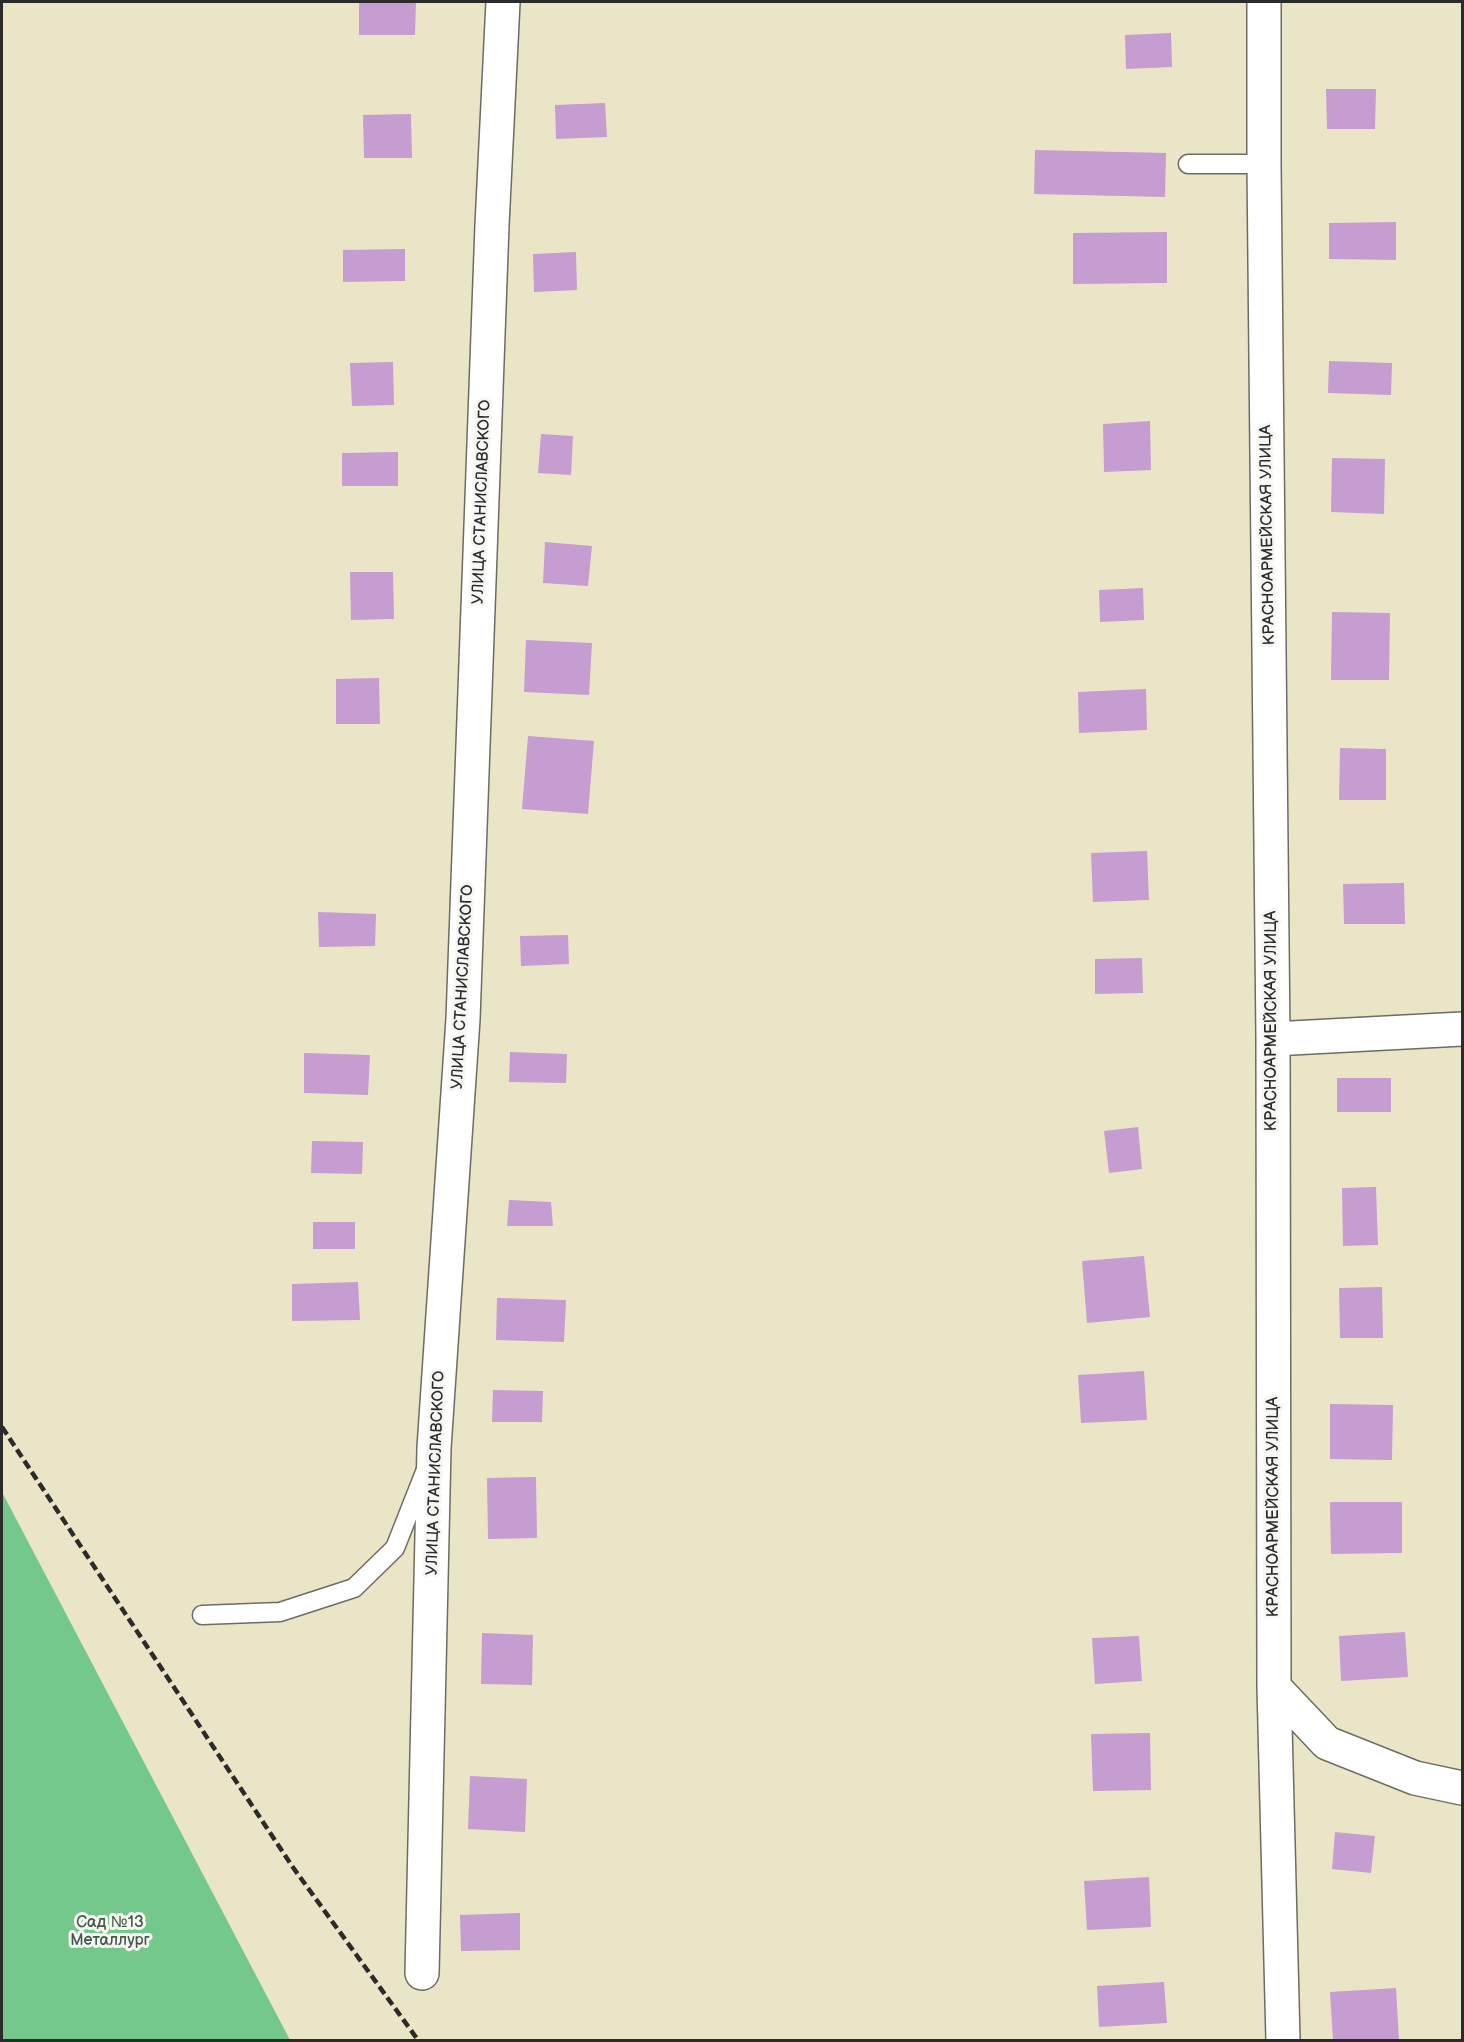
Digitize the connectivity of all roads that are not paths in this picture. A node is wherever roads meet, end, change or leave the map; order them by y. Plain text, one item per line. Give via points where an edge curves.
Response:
1 (503, 2) edge
2 (1264, 2) edge
3 (1188, 164) dead end
4 (1264, 164) junction
5 (1462, 1029) edge
6 (1273, 1039) junction
7 (434, 1448) junction
8 (202, 1615) dead end
9 (1274, 1687) junction
10 (1462, 1788) edge
11 (422, 1973) dead end
12 (1283, 2040) edge

1 - 7 street, УЛИЦА СТАНИСЛАВСКОГО via 463,1019
2 - 4 street, КРАСНОАРМЕЙСКАЯ УЛИЦА
3 - 4 lane
4 - 6 street, КРАСНОАРМЕЙСКАЯ УЛИЦА
5 - 6 street
6 - 9 street, КРАСНОАРМЕЙСКАЯ УЛИЦА
7 - 8 lane via 395,1548 354,1588 280,1612
7 - 11 street, УЛИЦА СТАНИСЛАВСКОГО
9 - 10 street via 1327,1743 1414,1778
9 - 12 street, КРАСНОАРМЕЙСКАЯ УЛИЦА

